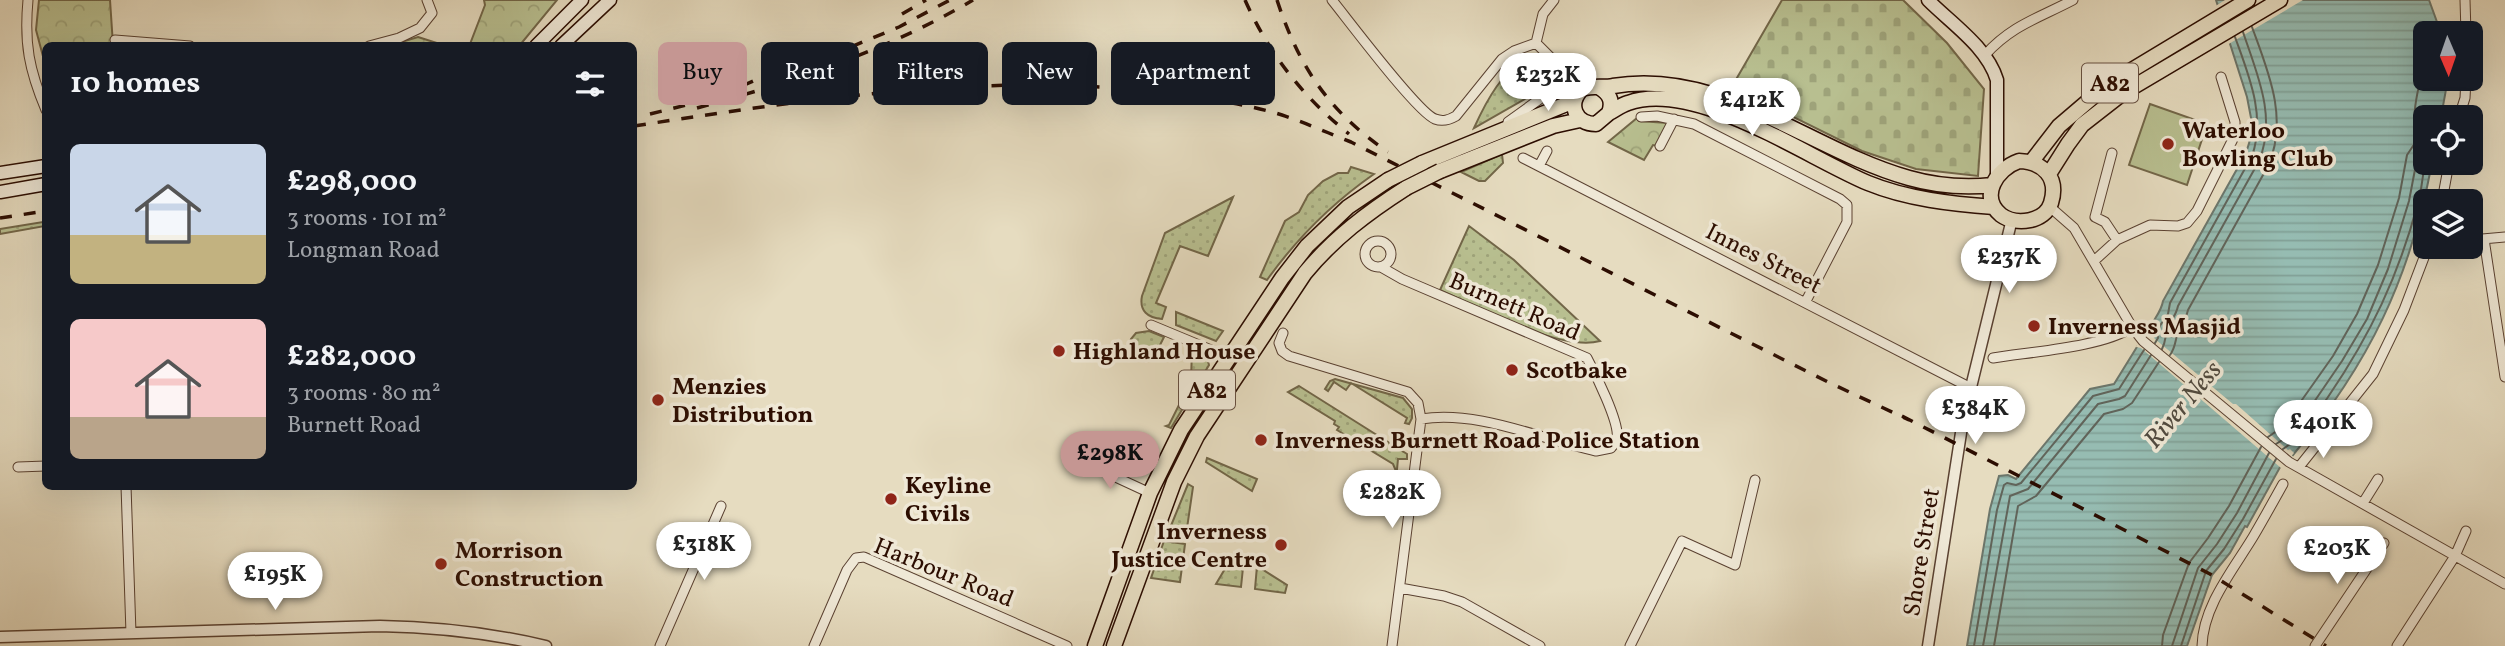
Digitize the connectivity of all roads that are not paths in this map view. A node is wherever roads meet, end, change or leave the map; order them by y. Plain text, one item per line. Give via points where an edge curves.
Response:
1 (27, 0) edge
2 (427, 0) edge
3 (582, 0) edge
4 (610, 0) edge
5 (1332, 0) edge
6 (1554, 0) edge
7 (1928, 0) edge
8 (2073, 0) edge
9 (2248, 0) edge
10 (2280, 0) edge
11 (2465, 0) edge
12 (2465, 21) edge
13 (115, 40) dead end
14 (140, 42) edge
15 (384, 42) edge
16 (540, 42) edge
17 (565, 42) edge
18 (1535, 43) junction
19 (1985, 55) junction
20 (1554, 62) junction
21 (2221, 77) dead end
22 (1600, 88) junction
23 (1578, 95) junction
24 (42, 101) edge
25 (1609, 113) junction
26 (1641, 117) dead end
27 (1674, 119) junction
28 (1580, 120) junction
29 (1493, 132) junction
30 (1998, 144) junction
31 (1660, 146) dead end
32 (1547, 150) dead end
33 (2112, 153) dead end
34 (1523, 158) dead end
35 (2025, 161) junction
36 (1539, 166) junction
37 (42, 167) edge
38 (0, 173) edge
39 (2049, 174) junction
40 (1995, 179) junction
41 (42, 185) edge
42 (0, 192) edge
43 (2050, 206) junction
44 (1994, 207) junction
45 (2012, 219) junction
46 (2505, 237) edge
47 (2484, 239) joint
48 (2117, 240) junction
49 (2423, 259) edge
50 (2094, 261) junction
51 (1384, 265) dead end
52 (1806, 301) junction
53 (1151, 325) dead end
54 (2132, 327) junction
55 (1283, 333) dead end
56 (1228, 357) junction
57 (1993, 358) dead end
58 (2505, 377) edge
59 (1969, 387) junction
60 (1421, 419) junction
61 (1088, 458) dead end
62 (42, 466) edge
63 (18, 467) dead end
64 (2299, 467) junction
65 (2378, 479) dead end
66 (1755, 480) dead end
67 (2283, 484) dead end
68 (126, 490) edge
69 (1150, 493) junction
70 (2363, 503) junction
71 (721, 506) dead end
72 (2466, 531) dead end
73 (2384, 543) dead end
74 (2455, 556) junction
75 (2505, 584) edge
76 (1400, 589) junction
77 (131, 633) junction
78 (0, 638) edge
79 (546, 646) edge
80 (660, 646) edge
81 (814, 646) edge
82 (1067, 646) edge
83 (1095, 646) edge
84 (1114, 646) edge
85 (1392, 646) edge
86 (1540, 646) edge
87 (1630, 646) edge
88 (1928, 646) edge
89 (2202, 646) edge
90 (2315, 646) edge
91 (2397, 646) edge

1 - 24 street via 25,34 33,80
2 - 15 street via 432,13 420,28
3 - 16 main road
4 - 17 main road
5 - 18 street via 1424,111 1437,120 1451,119 1502,59
6 - 18 street via 1543,14
7 - 19 main road
8 - 19 street via 2006,34
9 - 35 highway, A82 via 2107,85
10 - 39 highway, A82 via 2123,93 2082,125
11 - 12 street
13 - 14 street
18 - 20 street
19 - 30 main road via 1997,80
20 - 23 street
20 - 29 street via 1548,93
21 - 48 street via 2235,135 2197,211 2188,223 2150,225
22 - 23 highway, A82 via 1594,86
22 - 25 highway via 1611,102
22 - 40 highway, A82 via 1664,83 1706,92 1909,179 1964,188
23 - 28 highway via 1574,111
23 - 29 highway, A82
25 - 28 highway, A82 via 1596,124
25 - 44 highway, A82 via 1645,99 1699,105 1732,116 1869,183 1930,200
26 - 27 street
27 - 31 street
27 - 52 street via 1694,124 1847,205 1847,222
28 - 84 highway, A82, bridge via 1553,126 1406,188 1360,218 1322,253 1208,417 1174,482
29 - 56 highway, A82, bridge via 1388,180 1348,207 1282,278
30 - 35 main road
30 - 40 main road
32 - 36 street
33 - 48 street via 2092,220 2105,222
34 - 36 street, Innes Street
35 - 39 highway via 2042,166
35 - 40 highway, A82 via 2007,165
36 - 52 street, Innes Street
37 - 38 main road
39 - 43 highway via 2053,185
40 - 44 highway
41 - 42 main road
43 - 45 highway via 2035,219
43 - 50 street via 2074,228
44 - 45 highway, A82
45 - 59 street, Shore Street
46 - 47 street
47 - 58 street
48 - 50 street
49 - 64 street via 2373,374
50 - 54 street
51 - 60 street, Burnett Road via 1392,274 1587,358 1617,430 1611,448 1596,451 1500,425
52 - 59 street, Innes Street
53 - 56 street
54 - 57 street via 2071,346
54 - 64 street via 2143,341
55 - 60 street via 1279,343 1289,356 1408,392 1418,403
56 - 69 highway, A82 via 1181,430
59 - 88 street, Shore Street
60 - 76 street
61 - 69 street via 1109,474
62 - 63 street
64 - 70 street
65 - 70 street
66 - 87 street via 1735,565 1682,541
67 - 89 street via 2225,582 2202,630
68 - 77 street
69 - 83 highway, A82
70 - 74 street
71 - 80 street
72 - 74 street
73 - 90 street
74 - 75 street
74 - 91 street
76 - 85 street
76 - 86 street via 1462,602
77 - 78 street
77 - 79 street via 425,627
81 - 82 street, Harbour Road via 847,570 856,558 864,557

